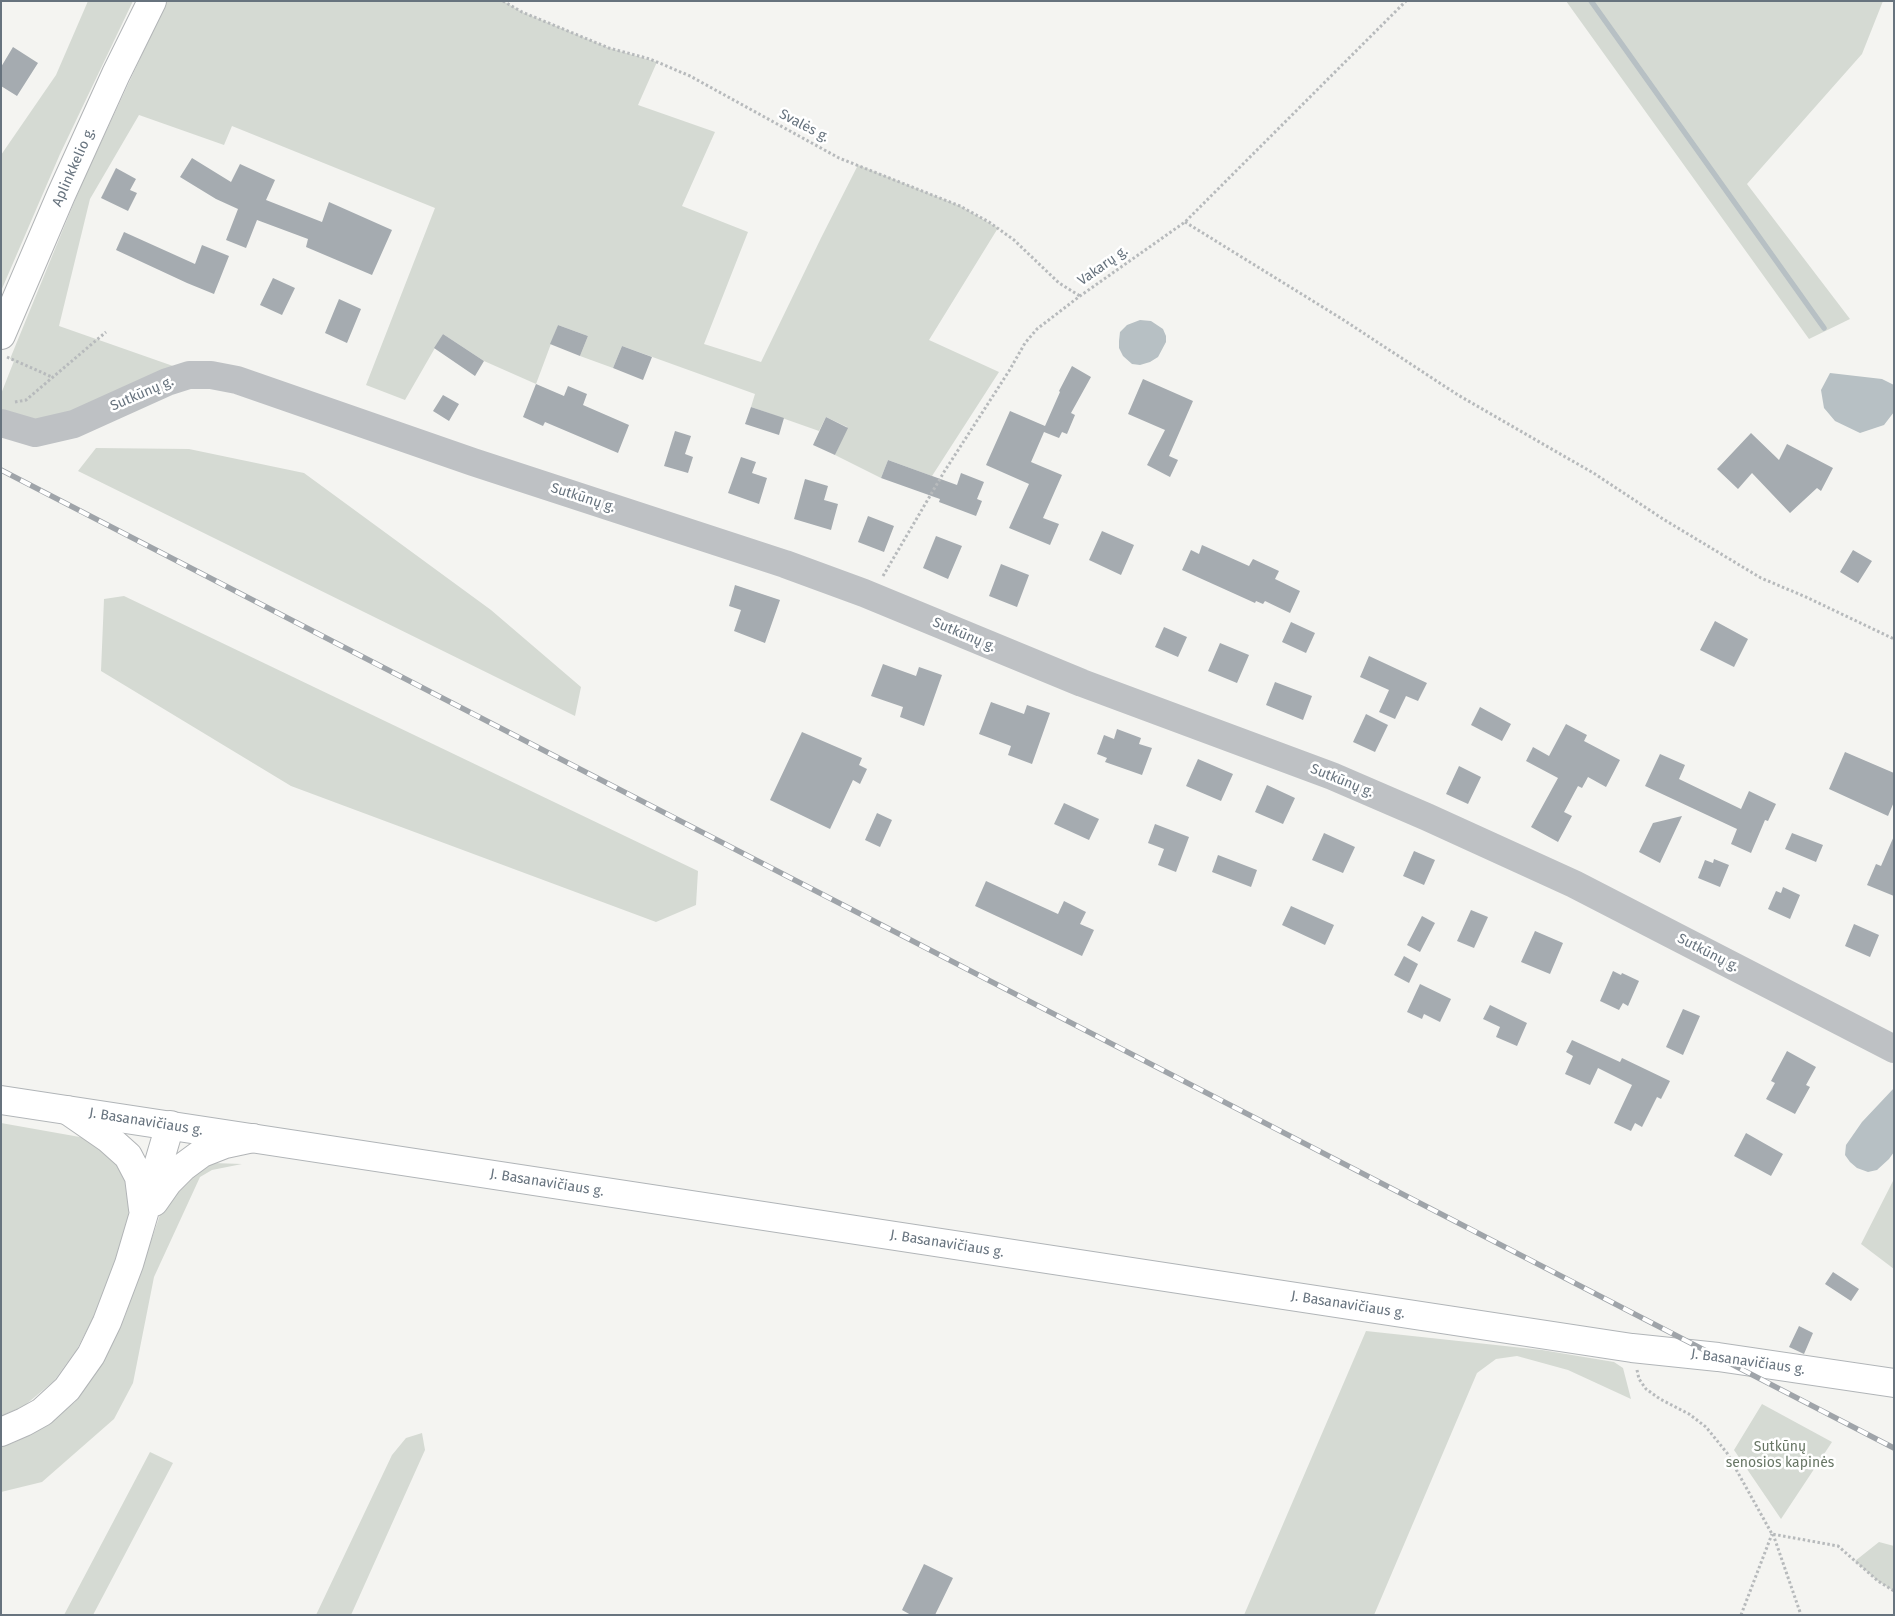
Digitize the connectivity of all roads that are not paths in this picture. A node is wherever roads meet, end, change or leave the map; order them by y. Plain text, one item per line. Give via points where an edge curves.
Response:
1 (152, 1) edge
2 (1, 334) edge
3 (7, 412) edge
4 (1894, 1049) edge
5 (1, 1100) edge
6 (66, 1110) junction
7 (170, 1125) junction
8 (253, 1138) junction
9 (144, 1216) junction
10 (1894, 1383) edge
11 (1, 1432) edge

1 - 2 main road, Aplinkkelio g. via 61,195
3 - 4 street, Sutkūnų g. via 35,433 74,424 167,382 189,376 211,375 237,380 473,462 785,564 1082,683 1332,776 1427,817 1574,884
5 - 6 main road, J. Basanavičiaus g.
6 - 7 main road, J. Basanavičiaus g.
6 - 9 main road via 128,1156 139,1177
7 - 8 main road, J. Basanavičiaus g.
7 - 9 main road
8 - 9 main road via 202,1153 168,1182
8 - 10 main road, J. Basanavičiaus g. via 1632,1348
9 - 11 main road via 107,1322 91,1355 66,1389 42,1412

